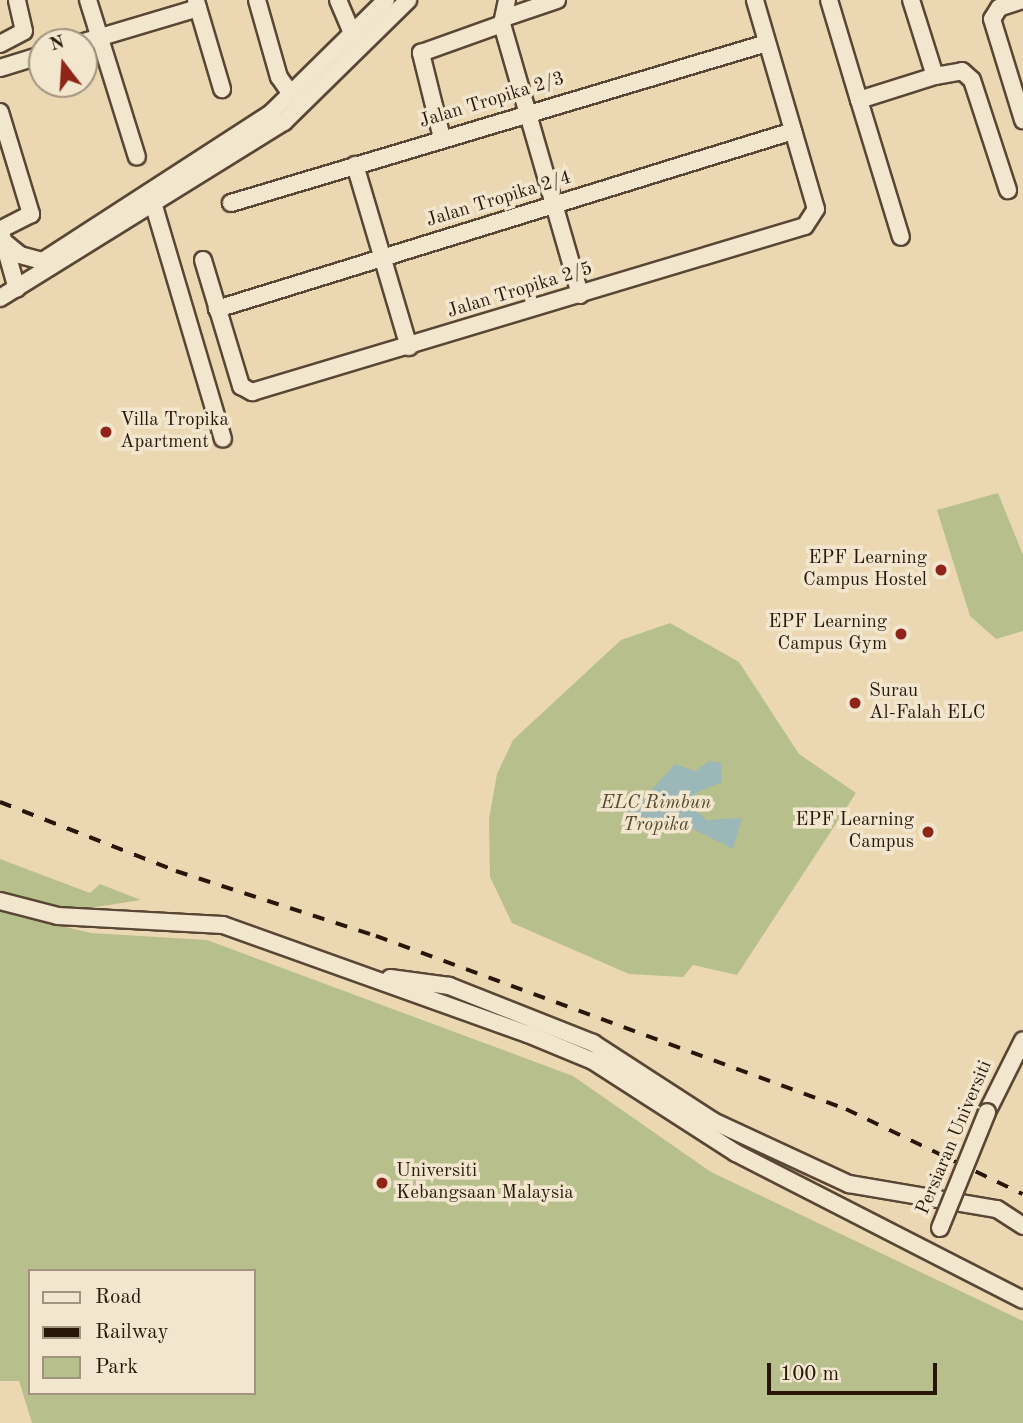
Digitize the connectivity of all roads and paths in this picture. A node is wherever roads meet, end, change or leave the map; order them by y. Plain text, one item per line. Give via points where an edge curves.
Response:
1 (17, 0) edge
2 (88, 0) edge
3 (257, 0) edge
4 (338, 0) edge
5 (386, 0) edge
6 (408, 0) edge
7 (422, 0) edge
8 (557, 0) edge
9 (755, 0) edge
10 (830, 0) edge
11 (911, 0) edge
12 (1023, 0) edge
13 (197, 4) edge
14 (502, 10) edge
15 (91, 28) edge
16 (359, 37) junction
17 (98, 38) edge
18 (767, 43) junction
19 (0, 44) edge
20 (98, 56) edge
21 (28, 59) edge
22 (0, 68) edge
23 (935, 76) junction
24 (1018, 87) edge
25 (222, 89) dead end
26 (291, 94) junction
27 (858, 96) junction
28 (527, 111) junction
29 (0, 112) edge
30 (1023, 120) edge
31 (793, 131) junction
32 (442, 138) junction
33 (136, 158) dead end
34 (355, 165) junction
35 (1009, 190) dead end
36 (151, 197) junction
37 (231, 203) dead end
38 (554, 205) junction
39 (901, 237) dead end
40 (2, 238) edge
41 (382, 257) junction
42 (203, 260) dead end
43 (42, 261) junction
44 (8, 284) edge
45 (580, 295) junction
46 (0, 298) edge
47 (217, 309) junction
48 (409, 347) junction
49 (223, 439) dead end
50 (0, 901) edge
51 (374, 978) junction
52 (1023, 1040) edge
53 (1023, 1226) edge
54 (928, 1253) junction
55 (1023, 1300) edge

1 - 19 street via 24,31
2 - 15 street
3 - 26 street via 279,77
4 - 16 street
5 - 16 street
6 - 16 street
7 - 16 street via 379,40
8 - 14 street
9 - 18 street
10 - 27 street
11 - 23 street
12 - 24 street via 999,8 992,19
13 - 17 street
13 - 25 street
14 - 28 street
14 - 32 street via 421,53
16 - 26 street
16 - 36 street via 284,121
18 - 28 street, Jalan Tropika 2/3
18 - 31 street
20 - 33 street
21 - 22 street
23 - 27 street
23 - 35 street via 962,71 972,80
24 - 30 street
26 - 36 street
27 - 39 street
28 - 32 street, Jalan Tropika 2/3
28 - 38 street
29 - 40 street via 31,214
31 - 38 street, Jalan Tropika 2/4
31 - 45 street, Jalan Tropika 2/5 via 816,209 805,226
32 - 34 street, Jalan Tropika 2/3
34 - 37 street, Jalan Tropika 2/3
34 - 41 street
36 - 43 street
36 - 44 street
36 - 49 street
38 - 41 street, Jalan Tropika 2/4
38 - 45 street
40 - 43 street via 20,256
40 - 44 street
41 - 47 street, Jalan Tropika 2/4
41 - 48 street
42 - 47 street
43 - 44 street
44 - 46 street
45 - 48 street, Jalan Tropika 2/5
47 - 48 street, Jalan Tropika 2/5 via 246,391
50 - 51 street via 58,916 217,923
51 - 53 street via 449,986 581,1038 713,1121 849,1184 997,1209
51 - 54 street via 593,1061 736,1153
52 - 54 street, Persiaran Universiti, bridge via 1004,1074
54 - 55 street

